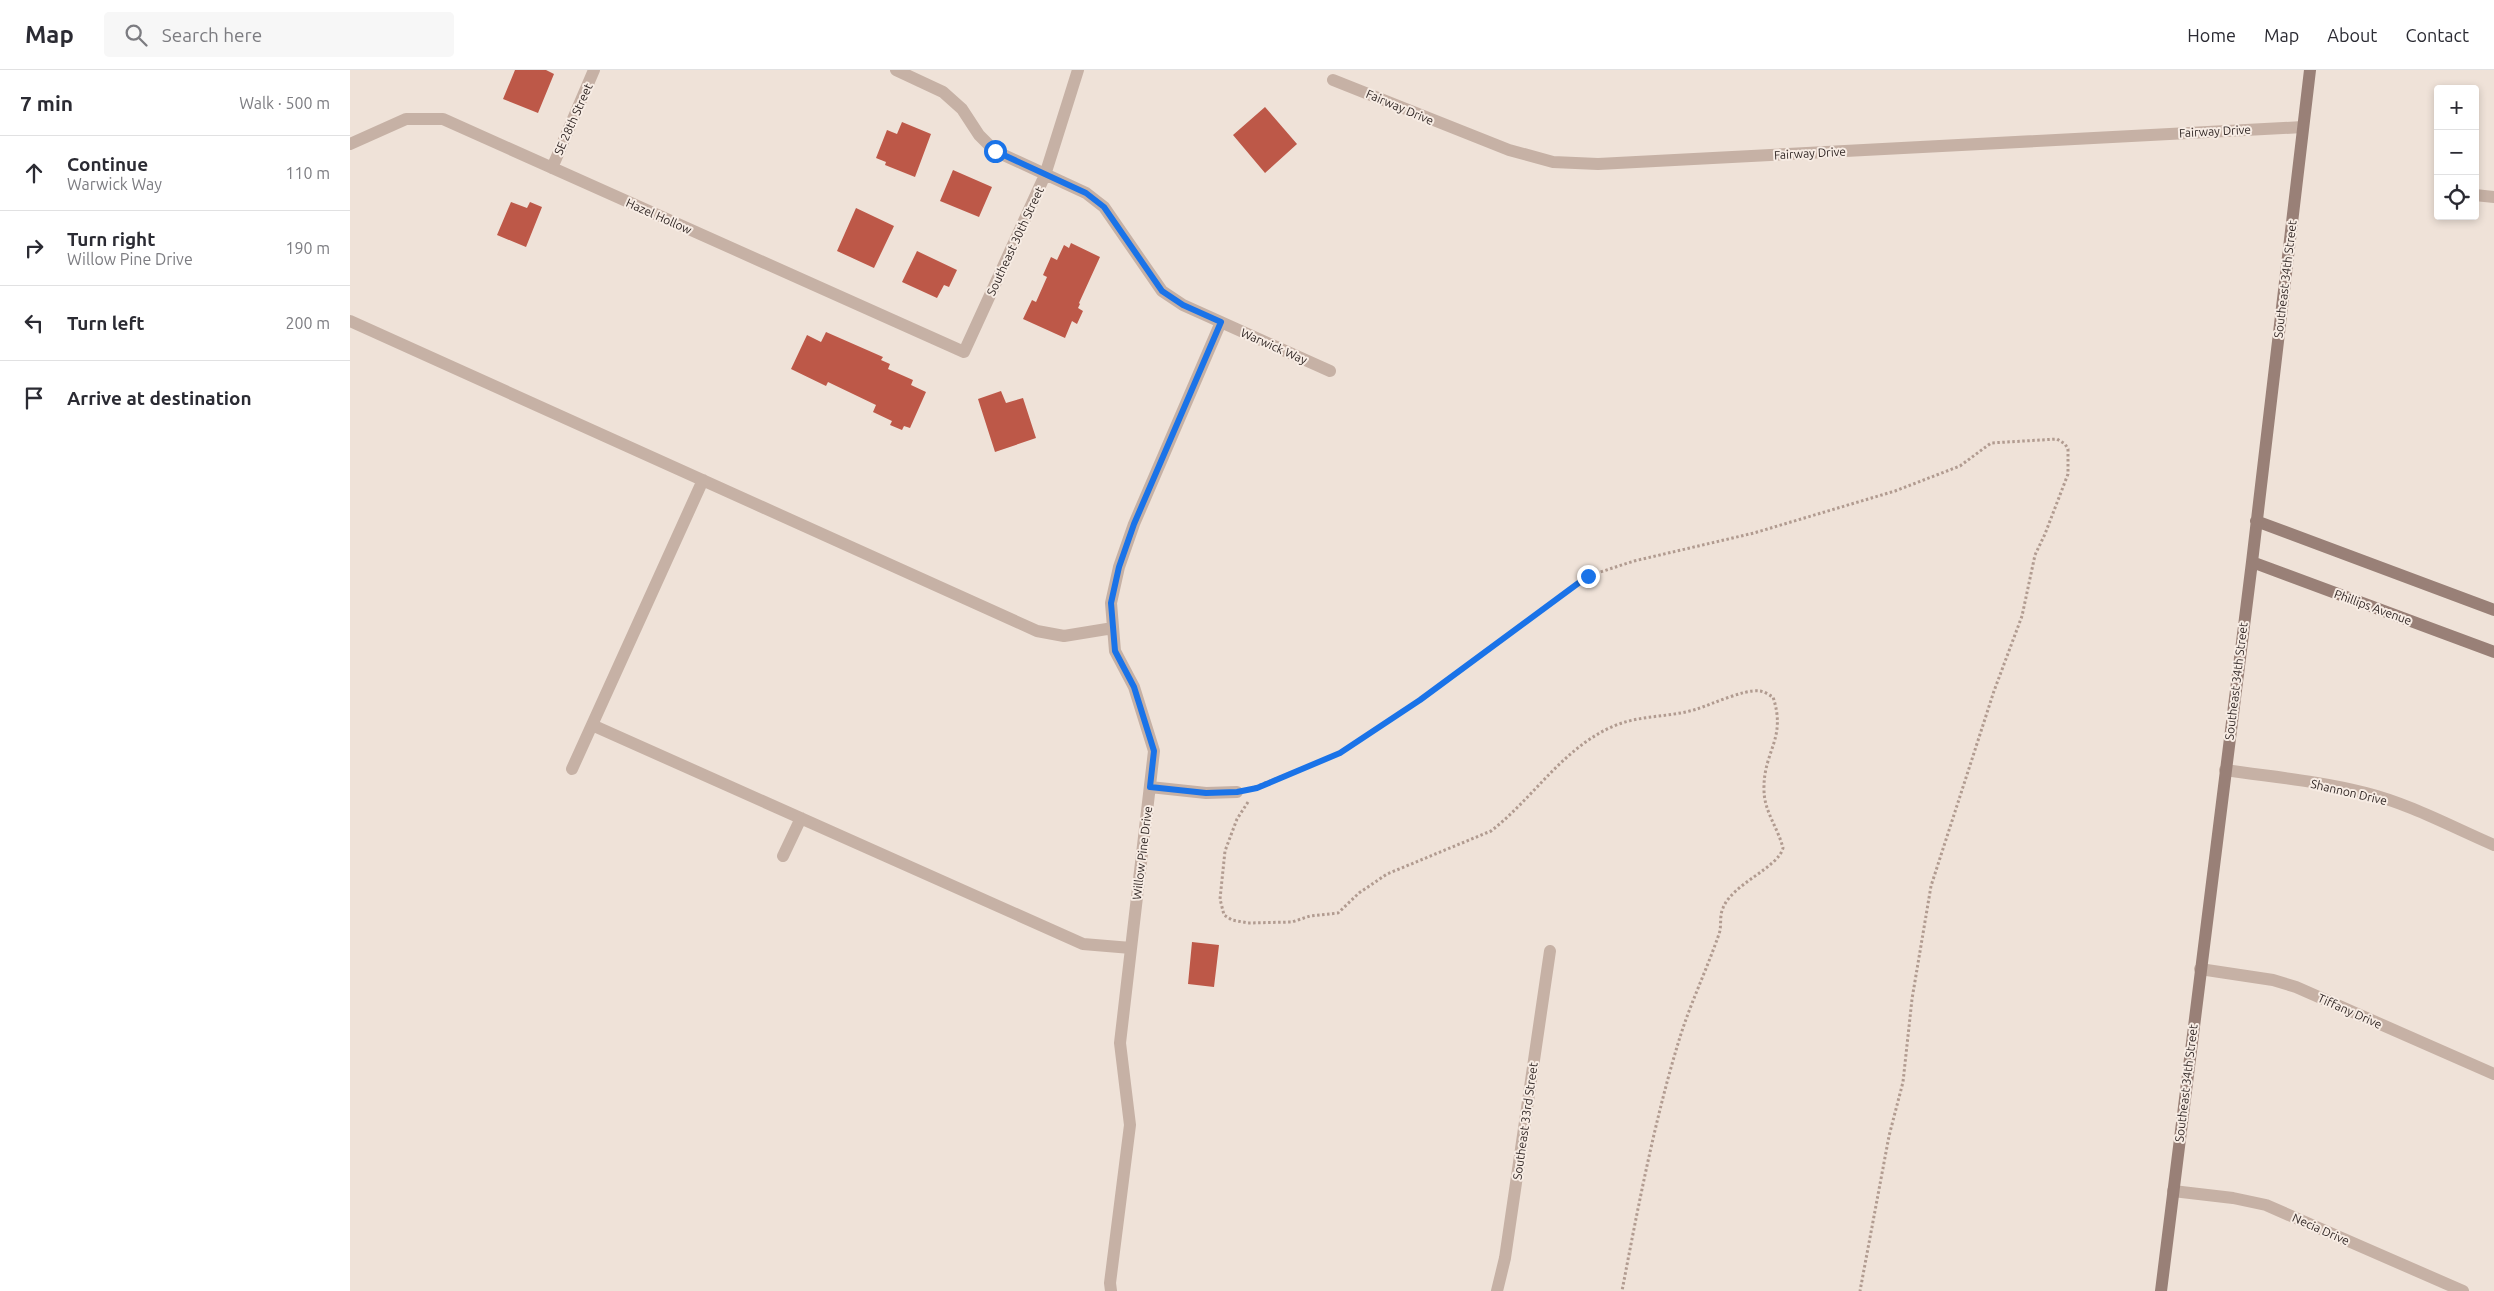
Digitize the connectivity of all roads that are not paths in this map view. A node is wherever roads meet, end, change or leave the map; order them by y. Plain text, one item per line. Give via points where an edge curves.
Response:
1 (594, 70) edge
2 (896, 70) edge
3 (1078, 70) edge
4 (2310, 70) edge
5 (1333, 80) dead end
6 (2303, 127) junction
7 (350, 144) edge
8 (552, 168) junction
9 (1045, 175) junction
10 (2479, 195) edge
11 (2494, 197) edge
12 (350, 321) edge
13 (1221, 322) junction
14 (964, 352) joint
15 (1330, 371) dead end
16 (703, 480) junction
17 (2256, 521) junction
18 (2252, 562) junction
19 (2494, 610) edge
20 (1113, 628) junction
21 (2494, 652) edge
22 (592, 725) junction
23 (572, 769) dead end
24 (2225, 770) junction
25 (1150, 787) junction
26 (1237, 792) road end
27 (801, 818) junction
28 (2494, 845) edge
29 (783, 856) dead end
30 (1131, 948) junction
31 (1550, 950) dead end
32 (2200, 969) junction
33 (2494, 1074) edge
34 (2172, 1191) junction
35 (1111, 1291) edge
36 (1497, 1291) edge
37 (2161, 1291) edge
38 (2463, 1291) edge

1 - 8 street, SE 28th Street
2 - 9 street, Warwick Way via 943,92 962,109 979,135 995,151
3 - 9 street, Southeast 30th Street
4 - 6 street, Southeast 34th Street
5 - 6 street, Fairway Drive via 1509,150 1553,162 1575,164
6 - 17 street, Southeast 34th Street
7 - 8 street, Hazel Hollow via 406,118 443,119
8 - 14 street, Hazel Hollow
9 - 13 street, Warwick Way via 1086,193 1104,207 1162,291 1183,305
9 - 14 street, Southeast 30th Street
10 - 11 street
12 - 16 street
13 - 15 street, Warwick Way
13 - 20 street, Willow Pine Drive via 1122,558 1111,603
16 - 20 street via 1037,631 1064,636
16 - 22 street
17 - 18 street, Southeast 34th Street
17 - 19 street
18 - 21 street, Phillips Avenue
18 - 24 street, Southeast 34th Street
20 - 25 street, Willow Pine Drive via 1115,651 1134,687 1154,751
22 - 23 street
22 - 27 street
24 - 28 street, Shannon Drive via 2366,793
24 - 32 street, Southeast 34th Street
25 - 26 street via 1206,793
25 - 30 street, Willow Pine Drive
27 - 29 street
27 - 30 street via 1082,944
30 - 35 street, Willow Pine Drive via 1120,1043 1130,1125
31 - 36 street, Southeast 33rd Street via 1506,1258
32 - 33 street, Tiffany Drive via 2273,980 2296,987
32 - 34 street, Southeast 34th Street
34 - 37 street, Southeast 34th Street
34 - 38 street, Necia Drive via 2233,1198 2266,1206

